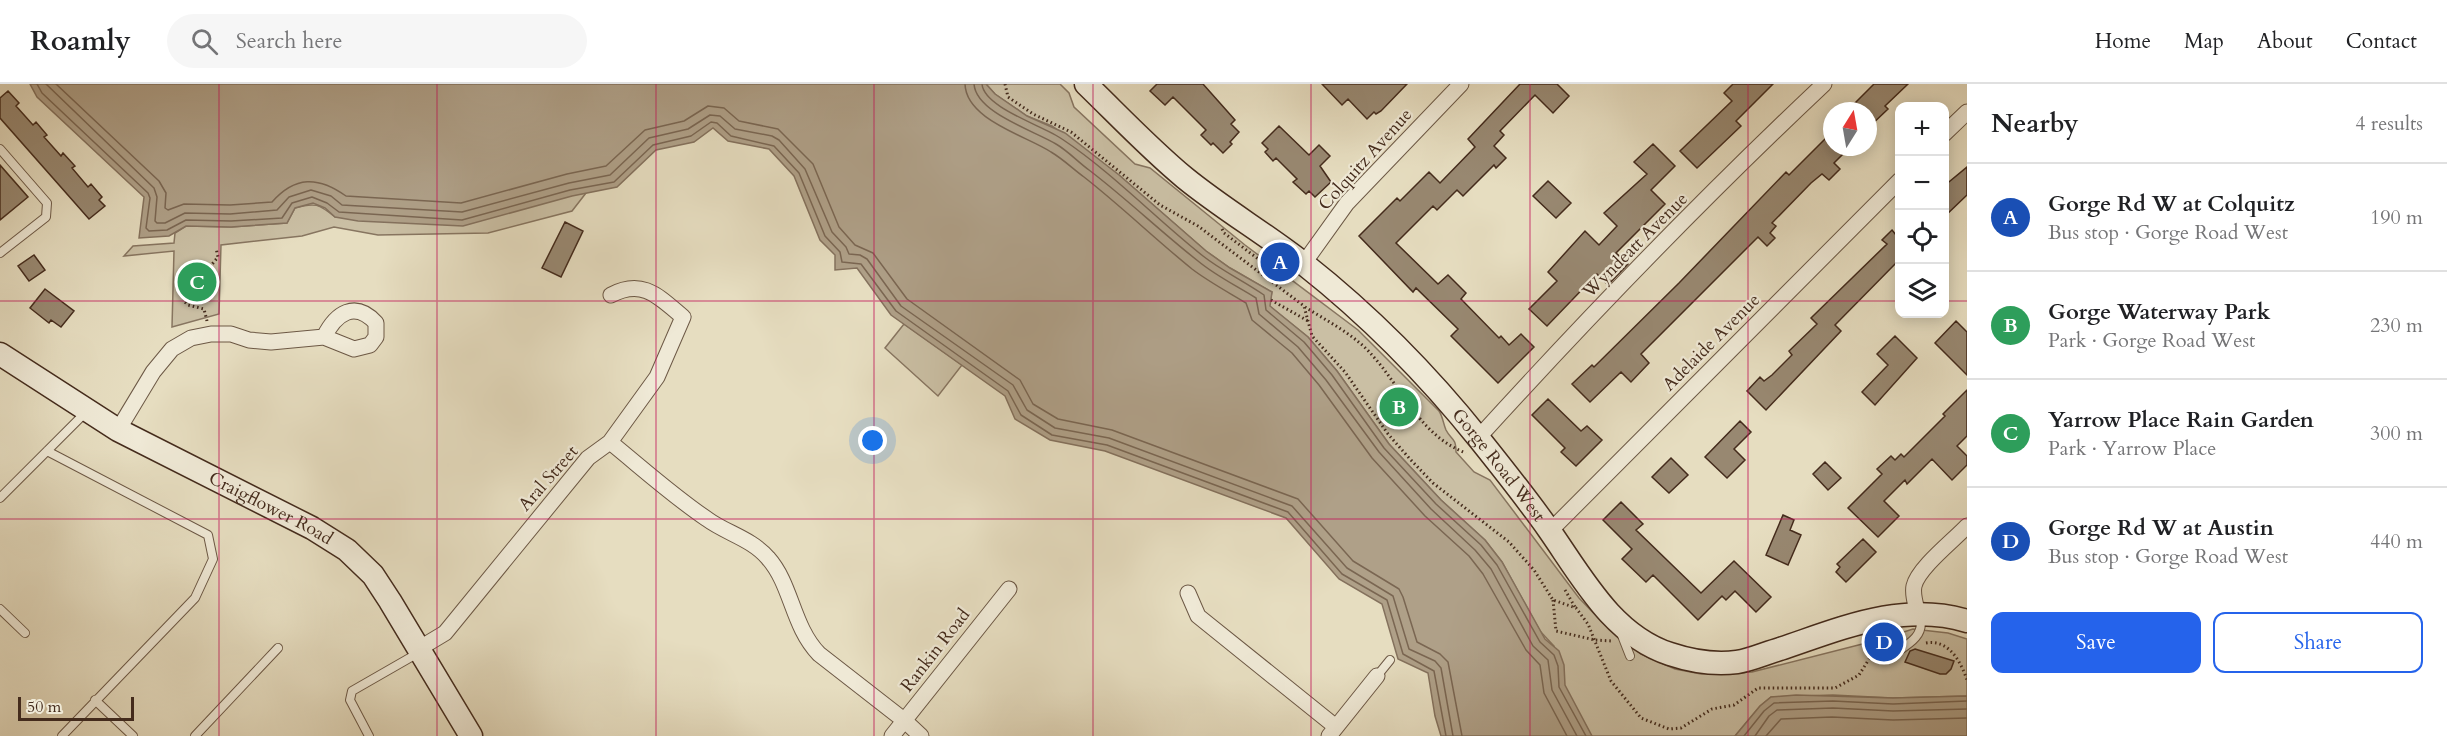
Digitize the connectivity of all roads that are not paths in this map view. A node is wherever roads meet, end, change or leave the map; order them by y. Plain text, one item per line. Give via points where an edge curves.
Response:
1 (1086, 84) edge
2 (1461, 84) edge
3 (1824, 84) edge
4 (1967, 112) edge
5 (1949, 129) edge
6 (0, 149) edge
7 (1895, 184) edge
8 (0, 253) edge
9 (1304, 263) junction
10 (611, 294) dead end
11 (324, 337) dead end
12 (0, 354) edge
13 (87, 411) junction
14 (118, 430) junction
15 (610, 442) junction
16 (1474, 446) junction
17 (47, 451) junction
18 (0, 498) edge
19 (1967, 526) edge
20 (1550, 531) junction
21 (1009, 589) dead end
22 (1188, 593) dead end
23 (0, 609) edge
24 (1918, 614) junction
25 (1967, 621) edge
26 (1620, 631) junction
27 (25, 633) dead end
28 (278, 648) dead end
29 (420, 650) junction
30 (1894, 654) dead end
31 (1630, 656) dead end
32 (1390, 660) dead end
33 (1377, 676) joint
34 (95, 700) junction
35 (905, 721) junction
36 (1332, 732) edge
37 (130, 735) edge
38 (62, 736) edge
39 (195, 736) edge
40 (369, 736) edge
41 (471, 736) edge
42 (892, 736) edge
43 (921, 736) edge

1 - 9 main road, Gorge Road West via 1186,178
2 - 9 street, Colquitz Avenue via 1347,203
3 - 16 street, Wyndeatt Avenue via 1548,361
4 - 5 street
6 - 8 lane via 47,203 46,216
7 - 20 street, Adelaide Avenue
9 - 16 main road, Gorge Road West via 1391,340 1444,396
10 - 15 street, Aral Street via 626,287 651,291 682,317 657,377
11 - 14 street via 271,342 231,334 191,338 172,349 153,372
12 - 13 main road, Craigflower Road
13 - 14 main road, Craigflower Road
13 - 17 lane
14 - 29 main road, Craigflower Road via 312,528 347,550 373,575
15 - 29 street, Aral Street via 588,458 445,633
15 - 35 street via 709,521 766,554 777,567 811,646
16 - 20 main road, Gorge Road West
17 - 18 lane
17 - 34 lane via 208,535 213,559 195,598
19 - 24 street via 1919,575 1914,586
20 - 26 main road, Gorge Road West
21 - 35 street, Rankin Road
22 - 36 street via 1198,616
23 - 27 lane
24 - 25 main road, Gorge Road West
24 - 26 main road, Gorge Road West via 1866,621 1737,665 1665,652
24 - 30 lane via 1922,625 1919,634
26 - 31 lane
28 - 39 lane
29 - 40 lane via 352,691 350,700
29 - 41 main road, Craigflower Road
32 - 33 lane
33 - 36 street
34 - 37 lane
34 - 38 lane
35 - 42 street, Rankin Road
35 - 43 street

